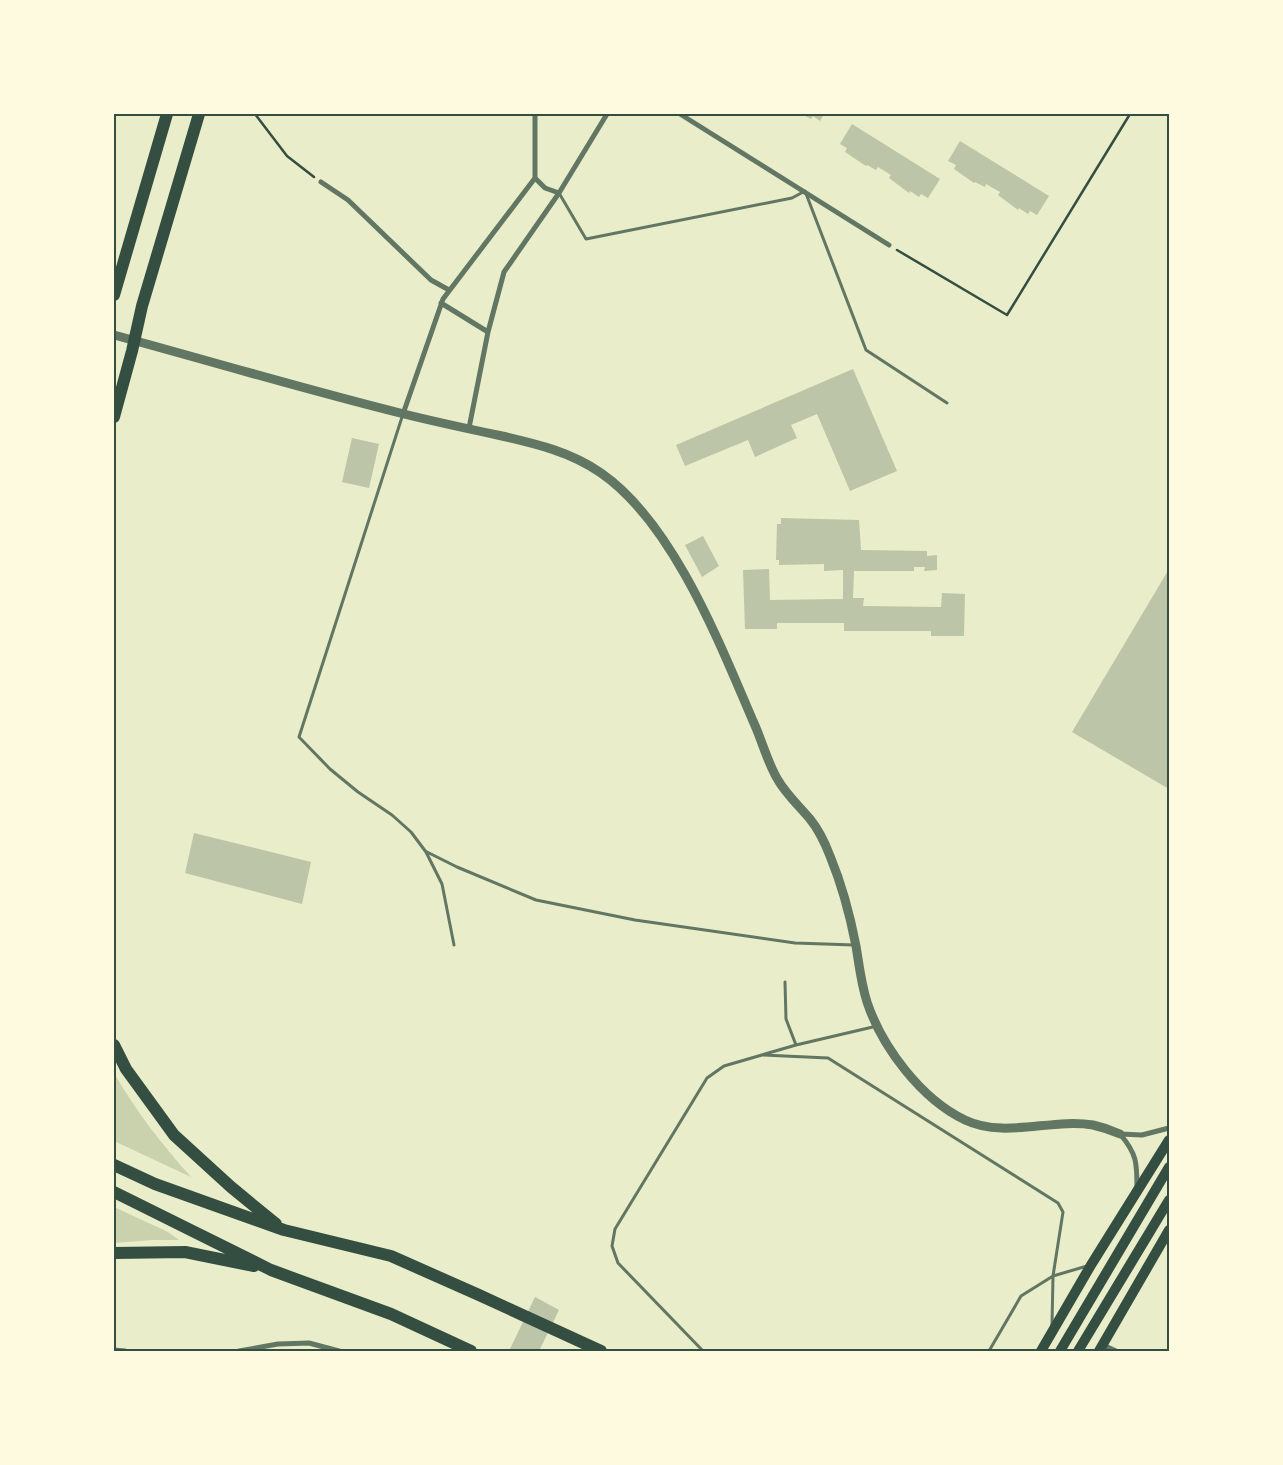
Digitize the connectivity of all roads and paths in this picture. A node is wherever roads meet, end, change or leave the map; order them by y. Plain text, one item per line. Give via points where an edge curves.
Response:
1 (168, 114) edge
2 (199, 114) edge
3 (255, 114) edge
4 (535, 114) edge
5 (607, 114) edge
6 (680, 114) edge
7 (1130, 114) edge
8 (535, 178) junction
9 (321, 182) joint
10 (804, 191) junction
11 (559, 193) junction
12 (135, 220) junction
13 (889, 245) joint
14 (114, 272) edge
15 (449, 290) junction
16 (114, 295) edge
17 (441, 303) junction
18 (488, 332) junction
19 (114, 335) edge
20 (947, 403) dead end
21 (403, 414) junction
22 (114, 417) edge
23 (468, 428) junction
24 (426, 852) junction
25 (454, 945) dead end
26 (856, 946) junction
27 (785, 982) dead end
28 (877, 1026) junction
29 (114, 1045) edge
30 (796, 1045) junction
31 (760, 1055) junction
32 (1169, 1128) edge
33 (1120, 1134) junction
34 (1169, 1140) edge
35 (114, 1165) edge
36 (1169, 1167) edge
37 (114, 1192) edge
38 (1137, 1192) junction
39 (1169, 1200) edge
40 (284, 1230) junction
41 (1169, 1230) edge
42 (114, 1253) edge
43 (1091, 1265) junction
44 (271, 1270) junction
45 (1053, 1276) junction
46 (1052, 1332) junction
47 (1101, 1348) edge
48 (114, 1350) edge
49 (125, 1351) edge
50 (239, 1351) edge
51 (338, 1351) edge
52 (471, 1351) edge
53 (601, 1351) edge
54 (702, 1351) edge
55 (989, 1351) edge
56 (1041, 1351) edge
57 (1060, 1351) edge
58 (1078, 1351) edge
59 (1116, 1351) edge

1 - 12 highway
2 - 22 highway via 142,306
3 - 9 path via 287,156
4 - 8 street
5 - 11 street
6 - 10 street
7 - 13 path via 1007,315
8 - 11 street via 546,188
8 - 15 street
9 - 15 street via 348,200 432,280
10 - 11 lane via 792,198 586,239
10 - 13 street
10 - 20 lane via 866,350
11 - 18 street via 504,272
12 - 14 highway
12 - 16 highway
15 - 17 street
17 - 18 street
17 - 21 street
18 - 23 street
19 - 21 street
21 - 23 street
21 - 24 lane via 299,737 330,769 411,832
23 - 26 street via 547,447 588,464 623,492 655,528 692,588 718,640 778,780 822,838 840,881
24 - 25 lane via 442,884
24 - 26 lane via 536,900 635,920 795,942
26 - 28 street via 861,981
27 - 30 lane via 786,1019
28 - 30 lane
28 - 33 street via 919,1086 932,1099 966,1120 984,1127 1002,1128 1091,1124
29 - 40 highway via 126,1069 174,1135
30 - 31 lane
31 - 45 lane via 828,1058 1058,1203 1063,1212
31 - 54 lane via 724,1066 707,1078 615,1229 612,1246 618,1263
32 - 33 street via 1142,1135
33 - 38 street via 1130,1146 1136,1163
34 - 38 main road
35 - 40 highway via 155,1184
36 - 57 main road
37 - 44 highway
38 - 43 main road
39 - 58 main road
40 - 53 highway via 391,1256
41 - 47 main road
42 - 44 highway via 185,1252
43 - 45 lane
43 - 46 main road
44 - 52 highway via 391,1314
45 - 46 lane
45 - 55 lane via 1021,1296
46 - 56 main road
47 - 59 street
48 - 49 street
50 - 51 street via 278,1344 309,1343

